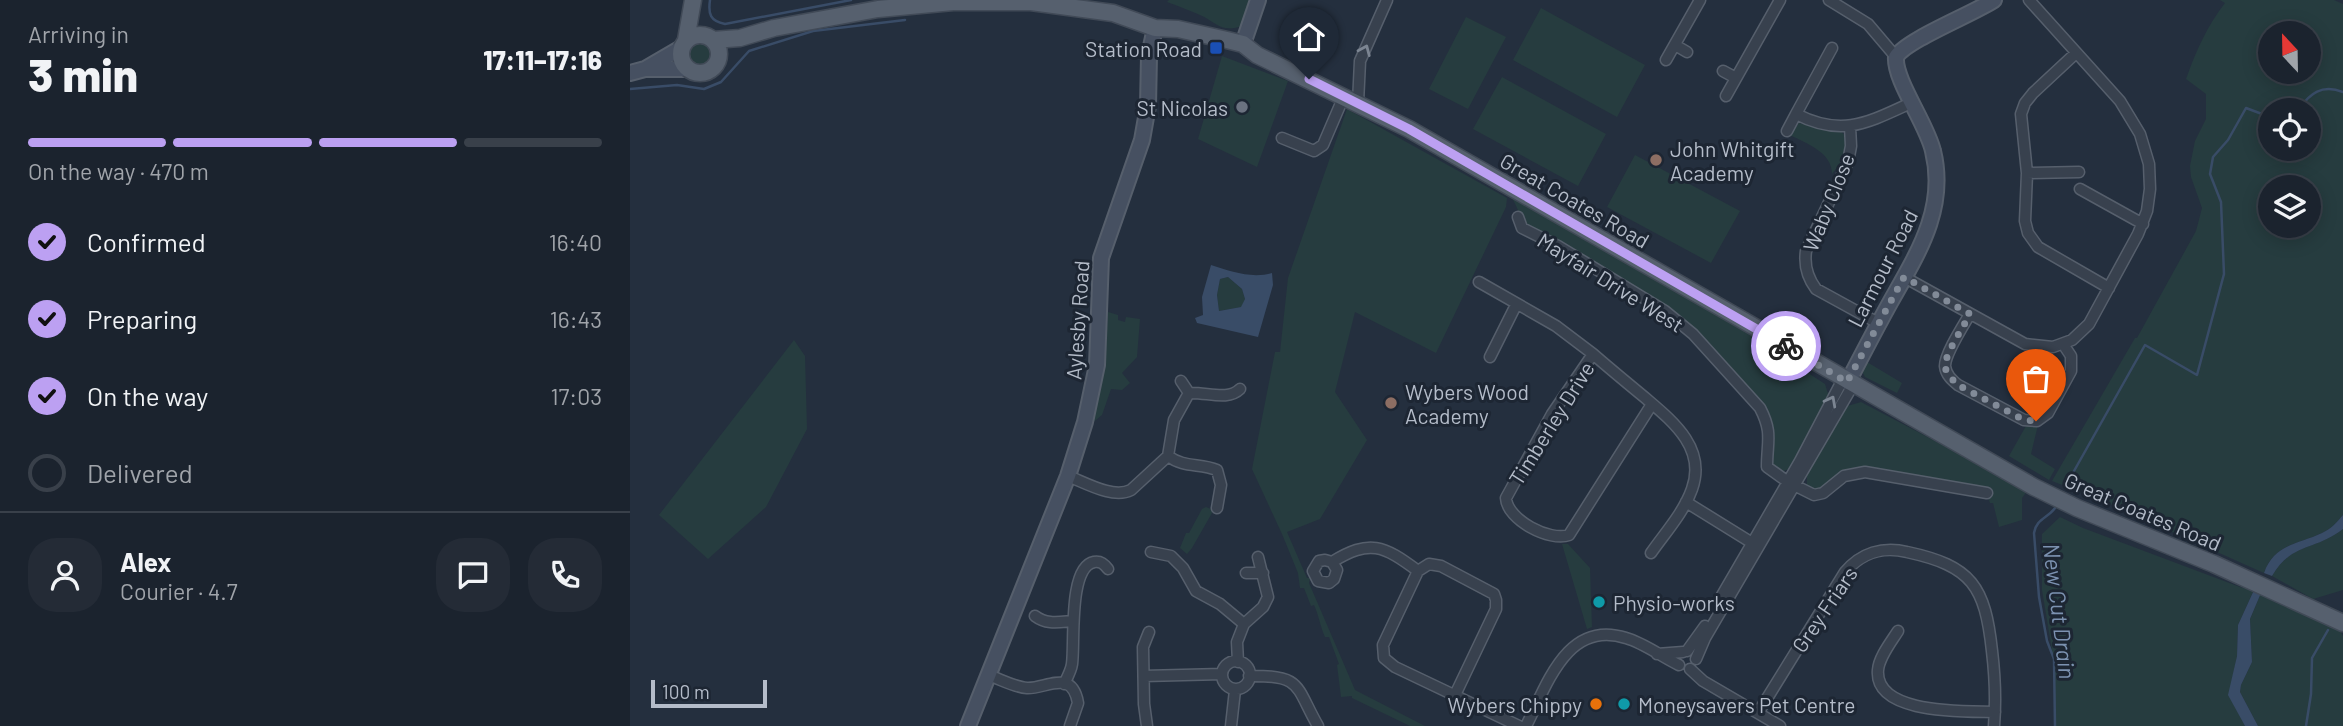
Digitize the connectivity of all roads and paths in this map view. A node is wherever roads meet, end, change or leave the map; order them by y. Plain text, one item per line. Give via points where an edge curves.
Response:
1 (1258, 0) edge
2 (1387, 0) edge
3 (1700, 0) edge
4 (1780, 0) edge
5 (1829, 0) edge
6 (1994, 0) edge
7 (2029, 0) edge
8 (942, 1) edge
9 (692, 7) edge
10 (1155, 28) junction
11 (709, 38) junction
12 (740, 38) junction
13 (683, 44) junction
14 (1243, 44) junction
15 (1675, 45) junction
16 (1832, 48) dead end
17 (1687, 52) dead end
18 (2076, 53) junction
19 (1896, 57) junction
20 (719, 58) junction
21 (1666, 60) dead end
22 (686, 69) junction
23 (637, 71) edge
24 (1723, 71) dead end
25 (1736, 78) junction
26 (1726, 96) dead end
27 (1351, 100) junction
28 (1913, 102) junction
29 (1796, 114) junction
30 (1850, 126) junction
31 (1787, 131) dead end
32 (1282, 138) dead end
33 (2080, 172) dead end
34 (2027, 173) junction
35 (2080, 189) dead end
36 (1518, 217) dead end
37 (2143, 224) junction
38 (1904, 277) junction
39 (1479, 282) dead end
40 (2109, 288) junction
41 (1516, 305) junction
42 (1970, 314) junction
43 (1878, 323) junction
44 (2063, 344) junction
45 (1593, 354) junction
46 (1490, 357) dead end
47 (1181, 380) dead end
48 (1848, 382) junction
49 (1240, 389) dead end
50 (1189, 393) junction
51 (1652, 404) junction
52 (1168, 456) junction
53 (1068, 476) junction
54 (1792, 484) junction
55 (1987, 493) dead end
56 (1686, 502) junction
57 (1217, 508) dead end
58 (1755, 545) junction
59 (1151, 552) dead end
60 (1651, 553) dead end
61 (1258, 557) dead end
62 (1332, 562) dead end
63 (1108, 569) dead end
64 (1418, 571) junction
65 (1246, 573) dead end
66 (1263, 573) junction
67 (1035, 617) dead end
68 (1073, 621) junction
69 (2343, 623) edge
70 (1244, 624) junction
71 (1898, 630) dead end
72 (1149, 632) dead end
73 (1685, 652) junction
74 (1657, 654) junction
75 (1696, 659) junction
76 (1238, 662) junction
77 (1685, 667) junction
78 (1222, 674) junction
79 (988, 675) junction
80 (1144, 676) junction
81 (1249, 676) junction
82 (1064, 684) junction
83 (1235, 690) junction
84 (1455, 695) junction
85 (1995, 712) junction
86 (1758, 713) junction
87 (968, 726) edge
88 (1070, 726) edge
89 (1147, 726) edge
90 (1231, 726) edge
91 (1318, 726) edge
92 (1520, 726) edge
93 (1526, 726) edge
94 (1780, 726) edge
95 (1994, 726) edge

1 - 14 street
27 -> 2 street via 1360,61
3 - 15 street
4 - 25 street
5 - 19 street, Larmour Road via 1868,23
6 - 19 street
7 - 18 street
8 - 10 main road, Great Coates Road via 1075,6
8 - 12 main road, Great Coates Road via 774,28
9 - 11 main road
9 - 13 main road
10 - 14 main road, Great Coates Road
10 - 53 street, Aylesby Road via 1142,140 1101,258 1097,365
11 - 12 main road, Great Coates Road
11 - 13 main road via 695,35
11 - 20 main road via 718,47
12 - 20 main road, Great Coates Road
13 - 22 main road via 680,58
13 - 23 street
14 - 27 main road, Great Coates Road
15 - 17 street
15 - 21 street
16 - 29 street
18 - 34 street via 2025,103 2020,118
18 - 37 street via 2128,112 2144,143 2150,176
19 - 28 street, Larmour Road via 1896,67
20 - 22 main road via 705,74
22 - 23 street
24 - 25 street
25 - 26 street
27 - 32 street via 1324,145 1314,151
27 - 48 main road, Great Coates Road
28 - 30 street, Waby Close
28 - 38 street, Larmour Road via 1933,151 1937,191 1926,238
29 - 30 street, Waby Close via 1822,126
29 - 31 street
30 - 43 street, Waby Close via 1847,162 1804,260 1816,289
33 - 34 street
34 - 40 street via 2025,221 2031,239
35 - 37 street
36 - 54 street, Mayfair Drive West via 1522,228 1665,311 1693,334 1760,408 1768,422 1767,467
37 - 40 street
38 - 42 street
38 - 43 street, Larmour Road
39 - 41 street
40 - 44 street via 2084,330
41 - 45 street via 1556,326
41 - 46 street
42 - 44 street via 2025,344 2044,348
42 - 44 street via 1948,357 1949,377 2024,420 2036,421 2048,413 2071,371 2071,356
43 - 48 street, Larmour Road
45 - 51 street, Timberley Drive
45 - 51 street, Timberley Drive via 1552,414 1506,498 1516,518 1554,538 1569,536
47 - 50 street
48 - 54 street
48 - 69 main road, Great Coates Road via 2055,498
49 - 50 street via 1223,397
50 - 52 street via 1174,420
51 - 56 street, Timberley Drive via 1676,425 1691,448 1695,479
52 - 53 street via 1124,493
52 - 57 street via 1180,464 1217,470 1221,485
53 - 79 street, Aylesby Road
54 - 55 street via 1814,495 1844,475 1865,472
54 - 58 street
56 - 58 street
56 - 60 street, Timberley Drive
58 - 73 street
58 - 75 street
59 - 70 street via 1171,556 1196,591
61 - 66 street
62 - 64 street via 1368,546
63 - 68 street via 1097,562 1081,571
64 - 84 street via 1385,639 1384,658
64 - 84 street via 1429,565 1441,566 1490,591 1496,600 1496,609
65 - 66 street
66 - 70 street via 1267,602
67 - 68 street via 1050,623
68 - 82 street via 1073,662
70 - 76 street via 1237,642
71 - 85 street via 1878,670 1888,694 1914,705
72 - 80 street via 1143,647
73 - 74 street
73 - 75 street
73 - 77 street via 1678,658
74 - 77 street
74 - 93 street via 1616,635 1595,635 1577,643 1560,660
75 - 77 street via 1695,665
76 - 78 street via 1229,663
76 - 81 street
77 - 86 street
78 - 80 street
78 - 83 street via 1226,685
79 - 82 street via 1029,688
79 - 87 street, Aylesby Road
80 - 89 street
81 - 83 street via 1246,685
81 - 91 street via 1290,681 1304,694
82 - 88 street via 1078,703
83 - 90 street
84 - 92 street
85 - 86 street, Grey Friars via 1989,618 1976,587 1945,561 1893,549 1868,554 1845,572
85 - 95 street, Grey Friars
86 - 94 street

